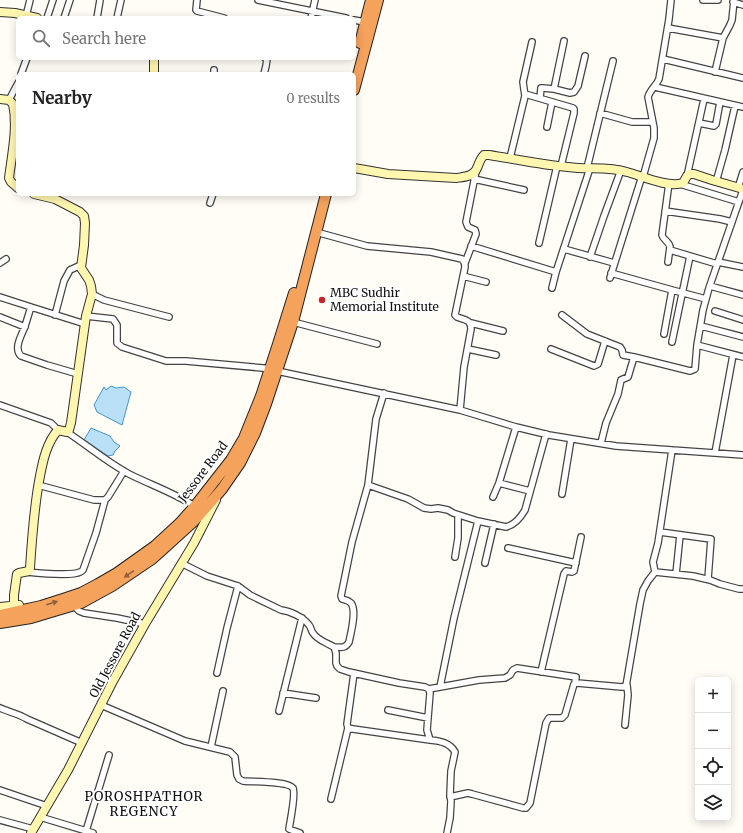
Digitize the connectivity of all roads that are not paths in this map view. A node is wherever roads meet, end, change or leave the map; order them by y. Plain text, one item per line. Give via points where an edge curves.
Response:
1 (30, 0) edge
2 (53, 0) edge
3 (70, 0) edge
4 (100, 0) edge
5 (121, 0) edge
6 (197, 0) edge
7 (258, 0) edge
8 (315, 0) edge
9 (371, 0) edge
10 (378, 0) edge
11 (671, 0) edge
12 (703, 0) edge
13 (718, 0) edge
14 (733, 1) edge
15 (743, 5) edge
16 (312, 11) junction
17 (0, 12) edge
18 (26, 16) joint
19 (48, 16) edge
20 (65, 16) edge
21 (97, 16) edge
22 (117, 16) edge
23 (216, 16) edge
24 (311, 16) edge
25 (336, 16) edge
26 (356, 20) edge
27 (365, 22) junction
28 (668, 28) junction
29 (723, 38) junction
30 (564, 41) dead end
31 (532, 42) dead end
32 (585, 56) dead end
33 (356, 58) edge
34 (663, 59) junction
35 (26, 60) edge
36 (154, 60) edge
37 (266, 60) edge
38 (356, 60) edge
39 (613, 61) dead end
40 (22, 72) edge
41 (154, 72) edge
42 (264, 72) edge
43 (352, 72) edge
44 (715, 72) junction
45 (743, 78) edge
46 (356, 82) edge
47 (655, 87) junction
48 (554, 89) junction
49 (16, 91) edge
50 (525, 94) junction
51 (0, 98) edge
52 (540, 98) junction
53 (704, 99) junction
54 (13, 102) edge
55 (552, 102) junction
56 (720, 102) junction
57 (735, 106) junction
58 (743, 107) edge
59 (600, 113) junction
60 (652, 122) junction
61 (699, 123) junction
62 (547, 127) dead end
63 (510, 158) junction
64 (559, 166) junction
65 (356, 168) edge
66 (588, 168) junction
67 (476, 170) junction
68 (621, 170) junction
69 (743, 172) edge
70 (687, 176) junction
71 (642, 177) junction
72 (474, 179) junction
73 (716, 182) junction
74 (669, 183) junction
75 (680, 184) junction
76 (16, 186) edge
77 (741, 189) edge
78 (524, 190) dead end
79 (42, 196) edge
80 (212, 196) edge
81 (319, 196) edge
82 (325, 196) edge
83 (739, 202) junction
84 (210, 203) dead end
85 (665, 211) junction
86 (732, 222) junction
87 (316, 232) junction
88 (539, 243) dead end
89 (471, 246) junction
90 (564, 250) junction
91 (670, 250) junction
92 (690, 256) junction
93 (590, 257) junction
94 (6, 259) dead end
95 (668, 262) dead end
96 (0, 263) edge
97 (465, 263) junction
98 (614, 263) junction
99 (718, 263) junction
100 (81, 265) junction
101 (742, 265) edge
102 (556, 272) junction
103 (463, 276) junction
104 (486, 282) dead end
105 (710, 286) junction
106 (552, 288) dead end
107 (672, 290) junction
108 (682, 292) junction
109 (92, 294) junction
110 (743, 295) edge
111 (0, 297) edge
112 (706, 299) junction
113 (31, 307) junction
114 (715, 311) dead end
115 (55, 315) junction
116 (562, 315) dead end
117 (0, 317) edge
118 (168, 317) dead end
119 (86, 320) junction
120 (743, 320) edge
121 (293, 322) junction
122 (470, 323) junction
123 (701, 326) junction
124 (25, 327) junction
125 (503, 331) dead end
126 (664, 334) dead end
127 (743, 337) edge
128 (605, 341) junction
129 (672, 342) dead end
130 (377, 344) dead end
131 (697, 345) junction
132 (468, 349) junction
133 (551, 349) dead end
134 (733, 354) junction
135 (496, 355) dead end
136 (634, 357) junction
137 (743, 357) edge
138 (274, 370) junction
139 (78, 374) junction
140 (384, 393) junction
141 (263, 400) junction
142 (0, 405) edge
143 (460, 410) junction
144 (516, 428) junction
145 (58, 430) junction
146 (67, 432) junction
147 (546, 434) junction
148 (571, 439) junction
149 (601, 443) junction
150 (672, 450) junction
151 (715, 453) junction
152 (743, 455) edge
153 (124, 470) junction
154 (499, 483) junction
155 (38, 485) junction
156 (368, 485) junction
157 (530, 492) junction
158 (562, 494) dead end
159 (493, 497) dead end
160 (105, 500) junction
161 (202, 511) junction
162 (458, 515) junction
163 (478, 521) junction
164 (494, 524) junction
165 (660, 532) junction
166 (680, 535) junction
167 (581, 537) dead end
168 (158, 548) junction
169 (508, 548) dead end
170 (455, 557) dead end
171 (181, 563) junction
172 (485, 563) dead end
173 (576, 564) junction
174 (27, 572) junction
175 (655, 572) junction
176 (676, 574) junction
177 (708, 579) junction
178 (238, 586) junction
179 (743, 589) edge
180 (14, 605) junction
181 (73, 605) junction
182 (0, 607) edge
183 (32, 608) junction
184 (0, 615) edge
185 (302, 618) junction
186 (0, 624) edge
187 (145, 624) junction
188 (334, 647) junction
189 (541, 672) junction
190 (217, 673) dead end
191 (354, 674) junction
192 (575, 683) junction
193 (627, 685) junction
194 (440, 687) junction
195 (429, 689) junction
196 (223, 691) dead end
197 (283, 693) junction
198 (316, 698) dead end
199 (101, 705) junction
200 (0, 708) edge
201 (388, 710) dead end
202 (279, 711) dead end
203 (428, 718) junction
204 (625, 724) dead end
205 (348, 728) junction
206 (430, 740) junction
207 (82, 743) junction
208 (211, 747) junction
209 (109, 755) dead end
210 (0, 790) edge
211 (450, 797) junction
212 (331, 799) dead end
213 (47, 806) junction
214 (40, 817) junction
215 (0, 820) edge
216 (32, 831) edge
217 (86, 831) junction
218 (288, 831) edge
219 (93, 833) edge
220 (300, 833) edge
221 (448, 833) edge

1 - 18 street
2 - 19 street
3 - 20 street
4 - 21 street
5 - 22 street
6 - 23 street via 197,11
7 - 16 street
8 - 16 street
9 - 27 highway
10 - 46 highway
11 - 28 street
12 - 13 street
14 - 15 street
14 - 29 street via 732,20
16 - 24 street
16 - 25 street
17 - 18 street
26 - 27 street
27 - 33 highway
28 - 29 street
28 - 34 street
29 - 44 street
30 - 48 street
31 - 50 street via 523,77
32 - 48 street via 578,86 574,92
34 - 44 street
34 - 47 street
35 - 40 street
36 - 41 street
37 - 42 street
38 - 43 highway
39 - 59 street
44 - 45 street
47 - 53 street
47 - 60 street via 648,97
48 - 52 street via 541,88
49 - 54 street
50 - 52 street
50 - 63 street
51 - 54 street
52 - 55 street
53 - 56 street
53 - 61 street
54 - 76 street via 14,142 9,178
55 - 62 street
55 - 64 street via 573,108 574,111
56 - 57 street
56 - 61 street via 716,124 714,126
57 - 58 street
57 - 73 street
59 - 60 street via 632,122
59 - 66 street
60 - 71 street via 654,138
61 - 70 street
63 - 64 street
63 - 67 street via 484,155
64 - 66 street
64 - 88 street
65 - 67 street via 388,174 456,178 466,177
66 - 68 street
66 - 90 street
67 - 72 street
68 - 71 street
68 - 93 street
69 - 77 street
70 - 73 street via 694,174
70 - 75 street
71 - 74 street
71 - 98 street
72 - 78 street
72 - 89 street via 466,222 468,227 476,232
73 - 77 street
74 - 75 street
74 - 85 street
75 - 83 street
77 - 83 street
79 - 100 street via 55,199 84,216
80 - 84 street
81 - 138 highway, Jessore Road
82 - 87 highway, Jessore Road
83 - 86 street
85 - 86 street
85 - 91 street via 662,237 670,244
86 - 99 street
87 - 97 street via 367,246 431,252
87 - 121 highway, Jessore Road
89 - 97 street
89 - 102 street
90 - 93 street
90 - 102 street
91 - 92 street
91 - 95 street
92 - 99 street
92 - 108 street
93 - 98 street
94 - 96 street
97 - 103 street
98 - 107 street via 611,275
99 - 101 street
99 - 105 street
100 - 109 street via 92,286
100 - 115 street via 70,270 64,281
102 - 106 street
103 - 104 street
103 - 122 street via 455,315
105 - 110 street
105 - 112 street
107 - 108 street
107 - 126 street
108 - 112 street
108 - 129 street
109 - 118 street via 104,300
109 - 119 street
111 - 113 street
112 - 123 street
113 - 115 street
113 - 124 street
114 - 120 street
115 - 119 street
116 - 128 street via 588,334
117 - 124 street
119 - 138 street via 113,319 117,325 117,343 122,347 166,361
119 - 139 street
121 - 130 street
121 - 138 highway, Jessore Road
122 - 125 street
122 - 132 street
123 - 127 street
123 - 131 street
124 - 139 street via 18,348 21,356
128 - 133 street via 596,366
128 - 136 street via 620,347 623,355
131 - 134 street
131 - 136 street via 695,370 690,371
132 - 135 street
132 - 143 street
134 - 137 street
134 - 151 street
136 - 149 street via 628,377 621,380
138 - 140 street
138 - 141 highway, Jessore Road
139 - 146 street via 71,423
140 - 143 street
140 - 156 street via 376,419
141 - 161 highway, Jessore Road
141 - 161 highway via 254,433 240,463 222,489
142 - 145 street via 51,423
143 - 144 street
144 - 147 street
144 - 154 street
145 - 146 street
145 - 155 street via 43,461
146 - 153 street
147 - 148 street
147 - 157 street
148 - 149 street
148 - 158 street
149 - 150 street
150 - 151 street
150 - 165 street
151 - 152 street
153 - 160 street
153 - 161 street
154 - 157 street
154 - 159 street
155 - 160 street via 94,500
155 - 174 street via 30,568
156 - 162 street via 414,501 424,508 448,510
156 - 188 street via 352,542 341,596 342,599 349,601 353,608 349,642 347,646
157 - 164 street via 525,510 513,525 506,527
160 - 174 street via 81,572
161 - 168 highway
161 - 171 street, Old Jessore Road
162 - 163 street
162 - 170 street
163 - 164 street
163 - 194 street
164 - 172 street
165 - 166 street
165 - 175 street via 653,562
166 - 176 street
166 - 177 street via 712,539
167 - 173 street
168 -> 181 highway via 152,559 112,586
183 -> 168 highway via 81,593
169 - 173 street
171 - 178 street via 207,576
171 - 187 street, Old Jessore Road
173 - 189 street via 573,572 566,571 564,574
174 - 180 street via 17,574
175 - 176 street
175 - 193 street via 648,581 640,604
176 - 177 street
177 - 179 street
178 - 185 street via 250,595
178 - 190 street
180 - 182 street
180 - 183 street
181 - 186 highway via 31,618
181 - 187 street via 84,614
183 - 184 highway
185 - 188 street via 310,626 313,634
185 - 197 street
187 - 199 street, Old Jessore Road
188 - 191 street via 337,666
189 - 192 street via 576,677
189 - 194 street via 517,668 505,678
191 - 195 street
191 - 205 street
192 - 193 street via 622,687
192 - 211 street via 565,715 562,718 549,718 546,722 530,803 526,808 472,794
193 - 204 street
194 - 195 street
195 - 203 street
196 - 208 street
197 - 198 street
197 - 202 street
199 - 207 street, Old Jessore Road
199 - 208 street via 185,741
200 - 207 street
201 - 203 street
203 - 206 street
205 - 206 street
205 - 212 street
206 - 211 street via 440,741 452,747 455,752
207 - 213 street, Old Jessore Road
208 - 218 street via 233,754 239,779 282,783 294,790
209 - 217 street
210 - 213 street
211 - 221 street
213 - 214 street, Old Jessore Road
214 - 216 street, Old Jessore Road
214 - 217 street
215 - 216 street
217 - 219 street
218 - 220 street

